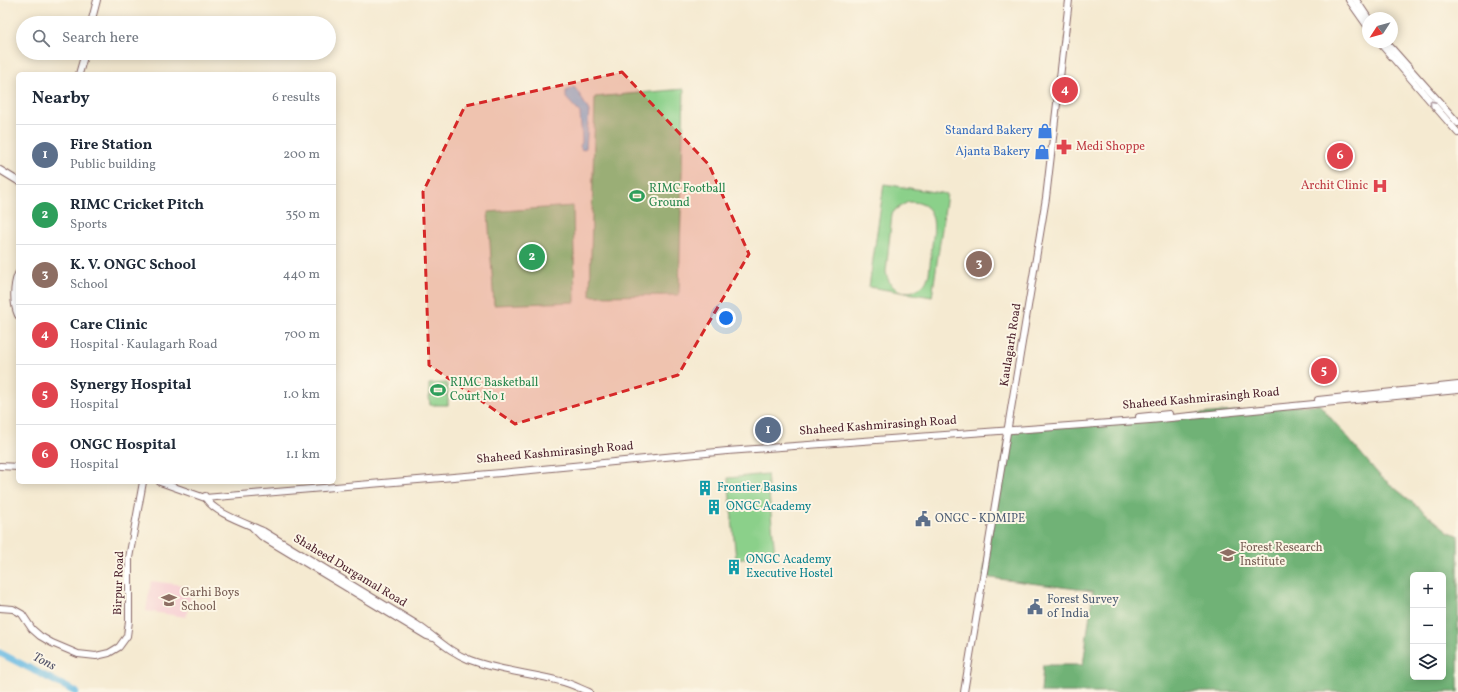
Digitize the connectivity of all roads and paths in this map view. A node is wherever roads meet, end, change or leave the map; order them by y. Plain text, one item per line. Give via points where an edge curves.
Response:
1 (97, 0) edge
2 (1069, 0) edge
3 (1350, 0) edge
4 (1356, 0) edge
5 (1364, 12) edge
6 (93, 16) edge
7 (1362, 18) edge
8 (1384, 48) edge
9 (1391, 48) edge
10 (83, 60) edge
11 (80, 72) edge
12 (1458, 124) edge
13 (1458, 133) edge
14 (0, 170) edge
15 (16, 180) edge
16 (16, 279) edge
17 (16, 310) edge
18 (1458, 385) edge
19 (1458, 390) edge
20 (1008, 428) junction
21 (0, 466) edge
22 (16, 467) edge
23 (143, 484) edge
24 (166, 484) edge
25 (203, 496) junction
26 (0, 608) edge
27 (589, 692) edge
28 (964, 692) edge

1 - 6 street
2 - 20 street, Kaulagarh Road via 1046,198
3 - 7 street
4 - 5 street
13 -> 8 street
9 - 12 street
10 - 11 street
14 - 15 street
16 - 17 street
18 - 20 street, Shaheed Kashmirasingh Road
19 - 20 street, Shaheed Kashmirasingh Road via 1150,420
20 - 25 street, Shaheed Kashmirasingh Road via 501,473
20 - 28 street, Kaulagarh Road
21 - 22 street
23 - 26 street, Birpur Road via 129,558 127,636 119,647 96,656 78,654 40,636 22,614 13,609
24 - 25 street
25 - 27 street, Shaheed Durgamal Road via 210,505 233,519 263,531 404,617 450,650 470,660 508,671 562,681

